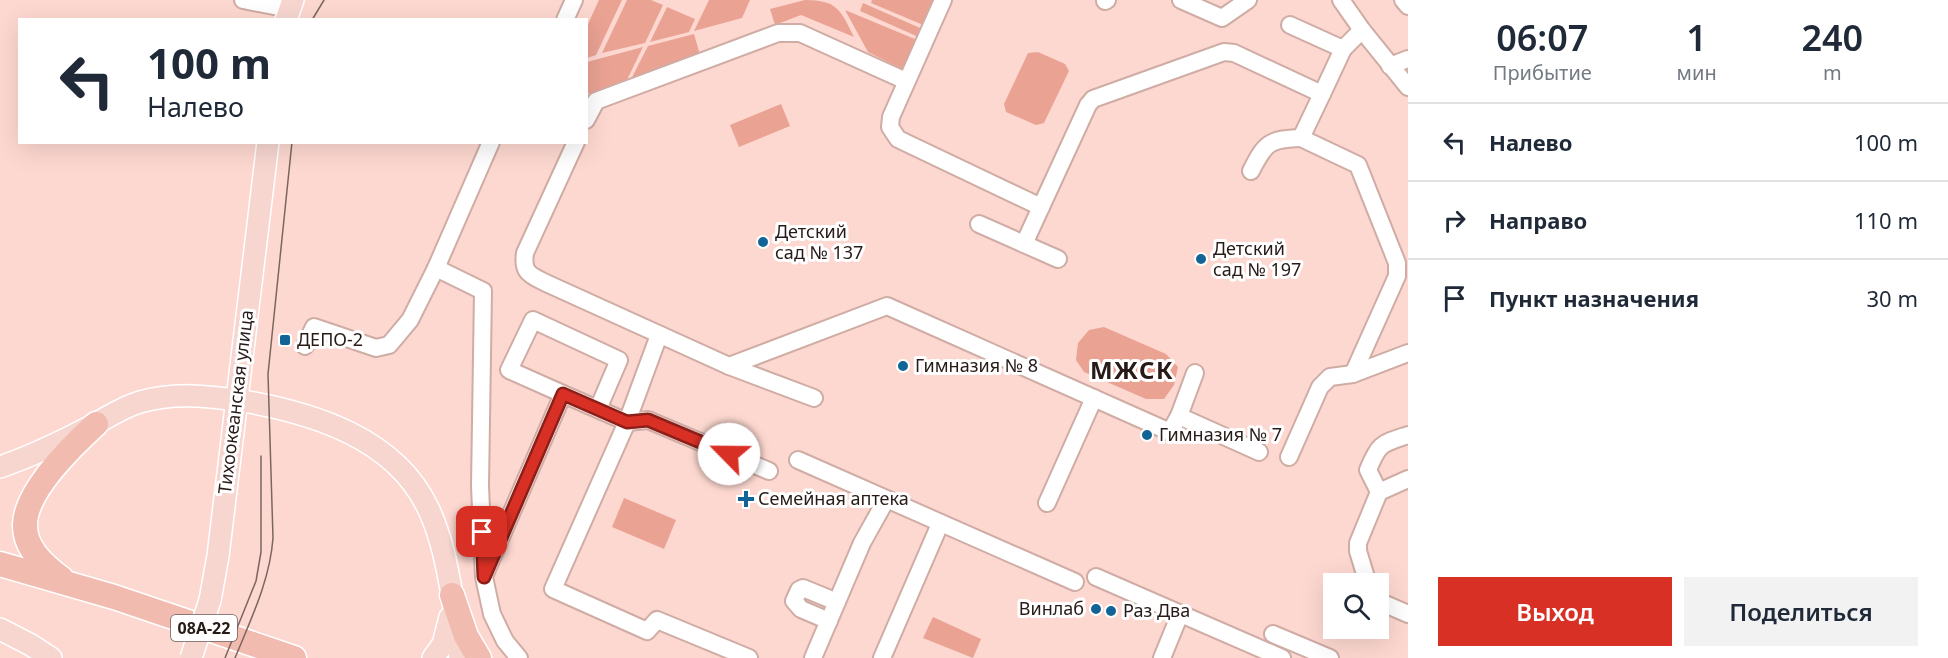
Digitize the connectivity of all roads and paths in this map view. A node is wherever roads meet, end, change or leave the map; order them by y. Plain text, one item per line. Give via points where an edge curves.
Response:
1 (243, 0) edge
2 (574, 0) edge
3 (943, 0) edge
4 (1181, 0) edge
5 (1248, 0) edge
6 (1403, 0) edge
7 (1346, 1) edge
8 (1408, 6) edge
9 (289, 10) edge
10 (566, 18) edge
11 (1290, 25) dead end
12 (1362, 30) junction
13 (1343, 49) junction
14 (1408, 59) edge
15 (1390, 66) junction
16 (906, 81) junction
17 (1408, 87) edge
18 (1322, 94) junction
19 (591, 97) edge
20 (1301, 138) junction
21 (268, 144) edge
22 (490, 144) edge
23 (575, 144) edge
24 (1251, 171) dead end
25 (1041, 207) junction
26 (979, 224) dead end
27 (1024, 244) junction
28 (1058, 259) dead end
29 (436, 268) junction
30 (659, 335) junction
31 (305, 346) dead end
32 (1408, 352) edge
33 (729, 366) junction
34 (1195, 373) dead end
35 (1353, 374) junction
36 (563, 394) junction
37 (814, 398) dead end
38 (1094, 398) junction
39 (236, 400) junction
40 (598, 409) junction
41 (1179, 416) junction
42 (627, 422) junction
43 (96, 424) junction
44 (1408, 435) edge
45 (1259, 452) dead end
46 (1289, 457) dead end
47 (798, 460) dead end
48 (0, 466) edge
49 (769, 471) dead end
50 (1408, 479) edge
51 (1379, 492) junction
52 (885, 500) junction
53 (1047, 503) dead end
54 (940, 524) junction
55 (0, 564) edge
56 (1365, 573) edge
57 (484, 577) junction
58 (1096, 578) dead end
59 (1075, 582) dead end
60 (452, 595) junction
61 (114, 597) junction
62 (837, 602) junction
63 (1389, 606) edge
64 (1180, 614) junction
65 (1408, 614) edge
66 (829, 621) junction
67 (0, 629) edge
68 (1273, 634) dead end
69 (51, 658) edge
70 (191, 658) edge
71 (294, 658) edge
72 (433, 658) edge
73 (460, 658) edge
74 (479, 658) edge
75 (519, 658) edge
76 (749, 658) edge
77 (813, 658) edge
78 (882, 658) edge
79 (1162, 658) edge
80 (1282, 658) edge
81 (1330, 658) edge

1 - 9 street
2 - 10 street
3 - 16 street
4 - 5 street via 1222,18
6 - 8 street
7 - 12 street
11 - 13 street
12 - 13 street
12 - 15 street
13 - 18 street
14 - 15 street
15 - 17 street
16 - 19 street via 800,33 778,33
16 - 25 street via 891,117 891,127 898,139
18 - 20 street
18 - 25 street via 1234,53 1224,52 1097,97 1088,105
20 - 24 street via 1270,142
20 - 35 street via 1358,165 1397,263 1396,276
21 - 39 main road, Тихоокеанская улица
22 - 29 street
23 - 30 street via 525,253 527,272
25 - 27 street
26 - 27 street
27 - 28 street
29 - 31 street via 410,320 389,345 376,348 314,327
29 - 57 street via 483,291 480,486
30 - 33 street
30 - 42 street
32 - 35 street
33 - 37 street
33 - 38 street via 887,306
34 - 41 street
35 - 46 street via 1330,377 1320,387
36 - 40 street
36 - 40 street via 509,370 533,320 619,360
36 - 57 street
38 - 41 street via 1170,432
38 - 53 street
39 - 43 main road via 172,395 127,406
39 - 60 main road via 316,419 357,436 379,451 406,476 428,507 441,542
39 - 70 main road, Тихоокеанская улица, bridge via 218,556 210,600
40 - 42 street
41 - 45 street
42 - 49 street via 648,420
42 - 76 street via 553,589 647,630 657,620
43 - 48 main road
43 - 61 highway via 65,453 40,487 29,508 26,535 30,546 52,571
44 - 51 street via 1384,443 1376,451 1368,470
47 - 52 street
50 - 51 street
51 - 56 street via 1358,543
52 - 54 street
52 - 62 street
54 - 59 street
54 - 78 street
55 - 61 highway, 08А-22
57 - 75 street via 492,614 505,641
58 - 64 street
60 - 72 main road via 449,626
60 - 73 main road
60 - 74 highway via 466,636
61 - 71 highway, 08А-22
62 - 66 street
62 - 66 street via 802,588 794,601 801,609
63 - 65 street
64 - 79 street
64 - 80 street
66 - 77 street
67 - 69 main road
68 - 81 street

